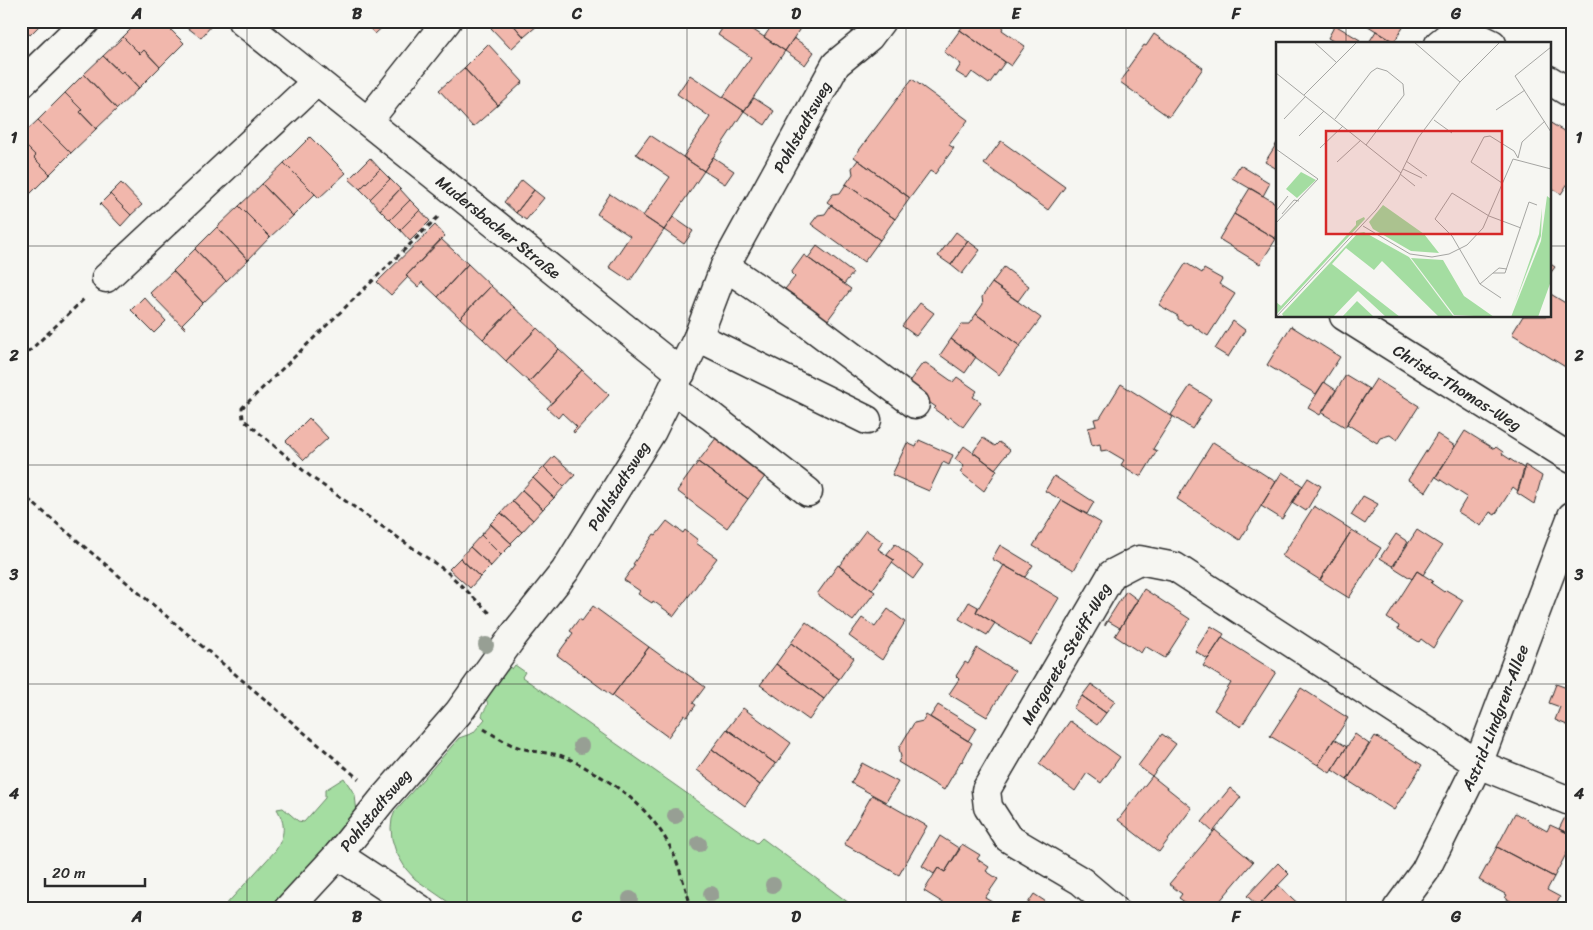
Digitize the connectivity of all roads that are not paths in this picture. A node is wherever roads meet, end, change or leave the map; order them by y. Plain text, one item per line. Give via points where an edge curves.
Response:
1 (86, 21) edge
2 (242, 21) edge
3 (447, 21) edge
4 (881, 21) edge
5 (1442, 42) edge
6 (1488, 42) edge
7 (316, 81) junction
8 (1550, 81) edge
9 (21, 84) edge
10 (1572, 94) edge
11 (368, 121) junction
12 (725, 266) junction
13 (106, 278) road end
14 (1347, 318) edge
15 (698, 337) junction
16 (677, 381) junction
17 (915, 404) dead end
18 (867, 420) dead end
19 (1572, 459) edge
20 (808, 492) dead end
21 (1572, 516) edge
22 (1478, 764) junction
23 (1572, 802) edge
24 (338, 856) junction
25 (288, 909) edge
26 (420, 909) edge
27 (1114, 909) edge
28 (1397, 909) edge

1 - 9 street
2 - 7 street, Mudersbacher Straße
3 - 11 street
4 - 12 street, Pohlstadtsweg via 870,37 836,64
5 - 6 street via 1449,36 1468,33
7 - 11 street, Mudersbacher Straße
7 - 13 street
8 - 10 street
11 - 16 street, Mudersbacher Straße via 461,195
12 - 15 street, Pohlstadtsweg
12 - 17 street
14 - 19 street, Christa-Thomas-Weg
15 - 16 street, Pohlstadtsweg
15 - 18 street
16 - 20 street, Mudersbacher Straße via 711,416
16 - 24 street, Pohlstadtsweg via 652,431 565,571 459,712 382,798
21 - 22 street, Astrid-Lindgren-Allee
22 - 23 street, Margarete-Steiff-Weg
22 - 27 street, Margarete-Steiff-Weg via 1175,568 1139,560 1112,574 986,790 988,807 1008,838 1081,882
22 - 28 street, Astrid-Lindgren-Allee via 1425,871
24 - 25 street, Pohlstadtsweg
24 - 26 street

